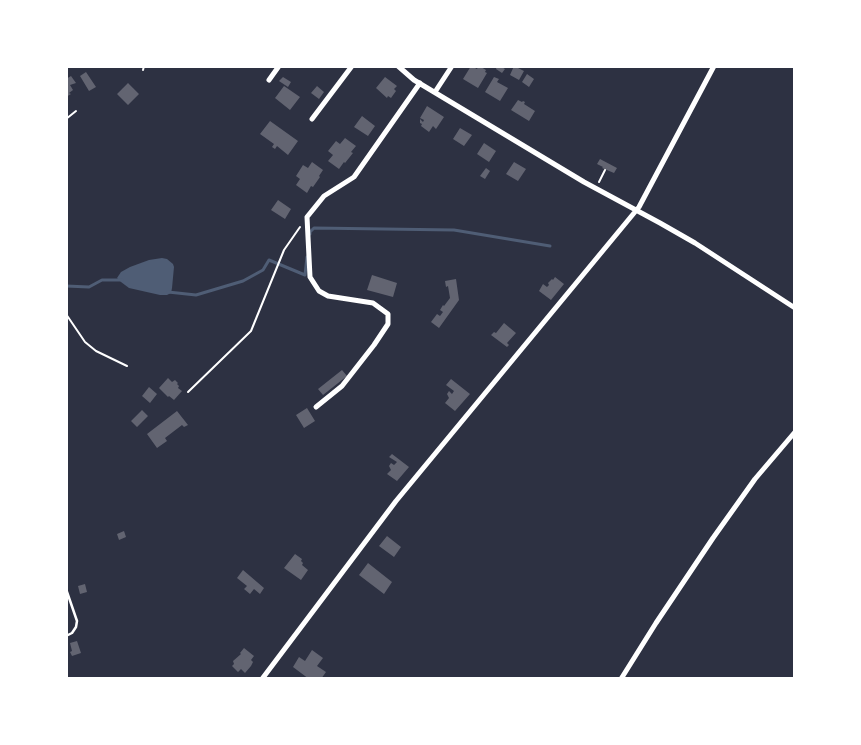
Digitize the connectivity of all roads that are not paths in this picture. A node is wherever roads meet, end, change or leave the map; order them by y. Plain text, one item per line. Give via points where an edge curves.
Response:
1 (279, 66) edge
2 (352, 66) edge
3 (398, 66) edge
4 (452, 66) edge
5 (714, 66) edge
6 (269, 80) dead end
7 (420, 84) junction
8 (435, 92) junction
9 (312, 119) dead end
10 (636, 210) junction
11 (795, 308) edge
12 (316, 407) dead end
13 (795, 432) edge
14 (66, 589) edge
15 (66, 636) edge
16 (262, 679) edge
17 (621, 679) edge

1 - 6 street
2 - 9 street
3 - 7 street
4 - 8 street
5 - 10 street
7 - 8 street
7 - 12 street via 354,178 324,196 306,216 310,277 319,291 328,296 373,303 388,314 388,324 374,346 342,386
8 - 10 street
10 - 11 street via 695,243
10 - 16 street via 396,501
13 - 17 street via 713,538
14 - 15 lane via 77,621 72,633

